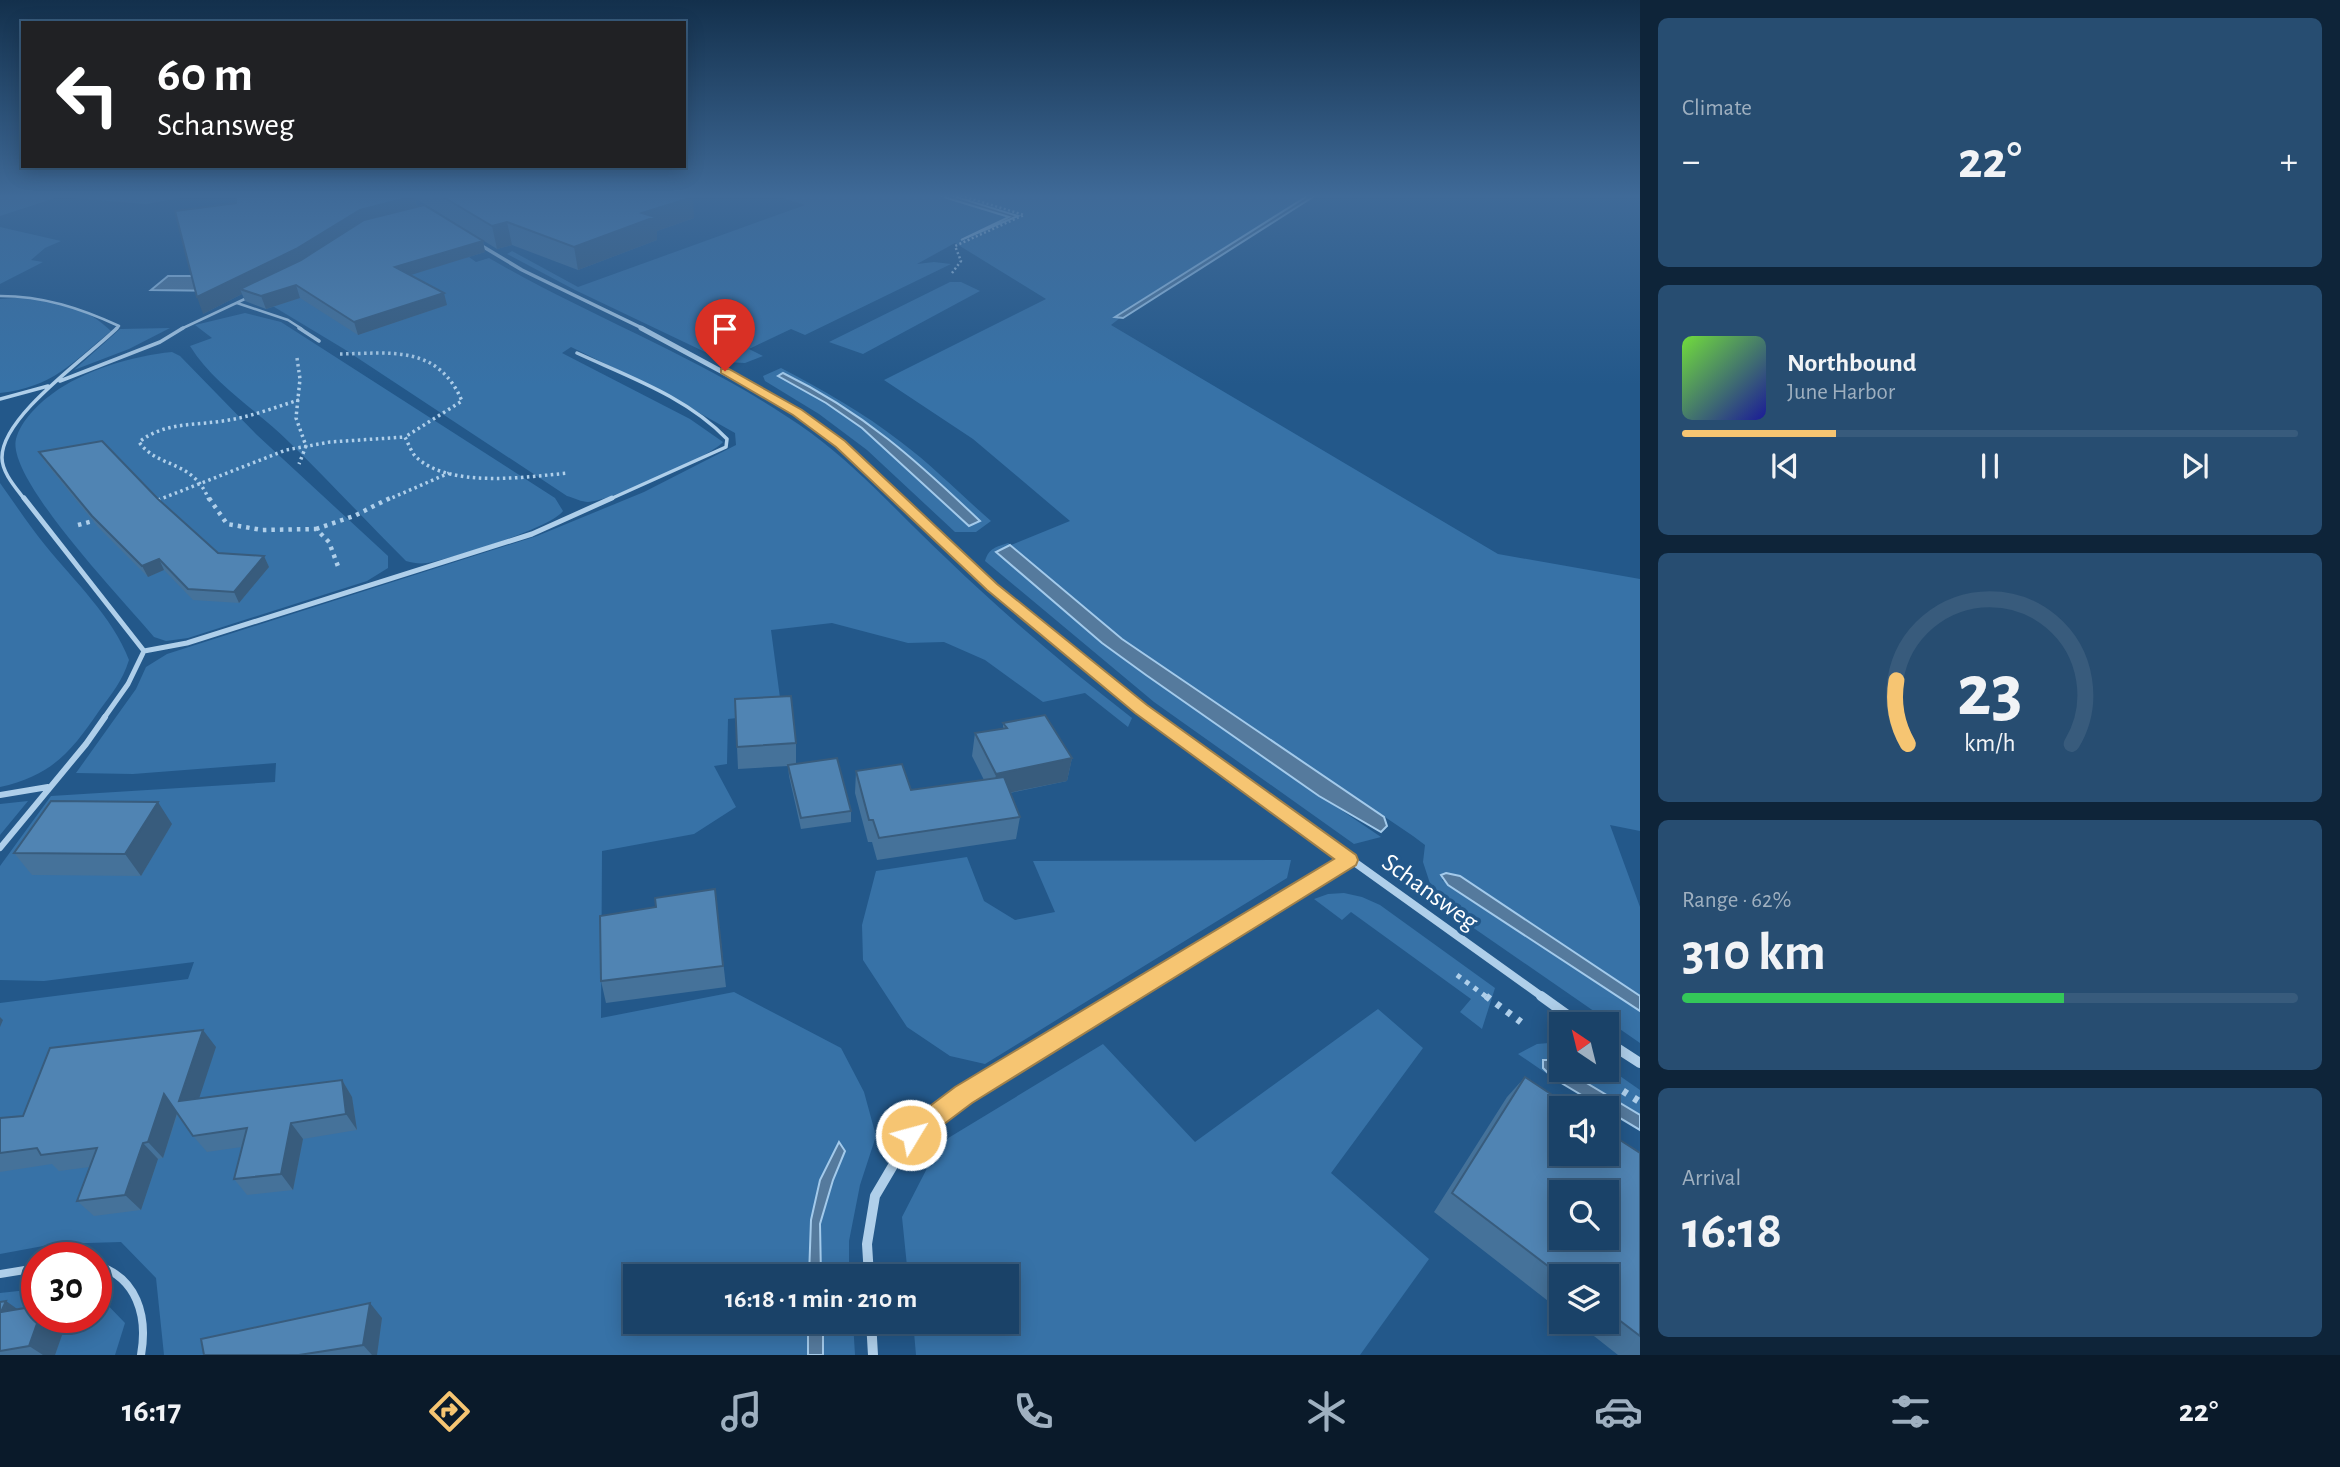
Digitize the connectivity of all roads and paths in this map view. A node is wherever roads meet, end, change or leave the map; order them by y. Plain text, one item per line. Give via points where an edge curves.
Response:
1 (502, 258) edge
2 (960, 258) edge
3 (952, 274) dead end
4 (260, 291) edge
5 (0, 296) edge
6 (237, 303) junction
7 (319, 341) dead end
8 (577, 353) dead end
9 (308, 354) dead end
10 (334, 354) dead end
11 (56, 383) junction
12 (0, 399) edge
13 (299, 400) junction
14 (405, 437) junction
15 (306, 446) junction
16 (299, 464) dead end
17 (568, 473) dead end
18 (449, 474) junction
19 (202, 482) junction
20 (146, 505) edge
21 (99, 519) edge
22 (316, 529) junction
23 (50, 533) junction
24 (333, 596) junction
25 (144, 652) junction
26 (48, 787) junction
27 (0, 795) edge
28 (0, 848) edge
29 (1349, 860) junction
30 (1563, 1012) edge
31 (1619, 1049) edge
32 (1640, 1063) edge
33 (868, 1264) edge
34 (21, 1271) edge
35 (112, 1271) edge
36 (0, 1274) edge
37 (872, 1334) edge
38 (141, 1355) edge
39 (873, 1355) edge

1 - 29 street, Schansweg via 797,412 841,444 992,587 1141,709
2 - 3 path
4 - 6 lane
5 - 11 lane via 47,298 80,307 119,326
6 - 7 lane via 288,320
6 - 11 lane via 160,342
8 - 24 lane via 694,410 717,426 727,439 726,447 532,534
9 - 13 path via 296,354 301,368
10 - 14 path via 412,356 448,372 462,401
11 - 12 lane
11 - 23 lane via 31,404 7,438 2,458 12,484
13 - 15 path via 295,417
13 - 19 path via 229,420 148,433 139,442 146,452
14 - 15 path
14 - 18 path via 408,451 423,464
15 - 16 path
15 - 19 path
17 - 18 path via 508,478
18 - 22 path
19 - 20 path
19 - 22 path via 212,506 227,524 262,530
21 - 23 path
22 - 24 path via 329,542 337,561 340,573
23 - 25 lane
24 - 25 lane via 187,643
25 - 26 lane via 86,744
26 - 27 lane
26 - 28 lane
29 - 30 street, Schansweg
29 - 33 street via 964,1095 911,1135 875,1196
31 - 32 street
34 - 36 lane
35 - 38 lane via 135,1291 144,1344
37 - 39 street

